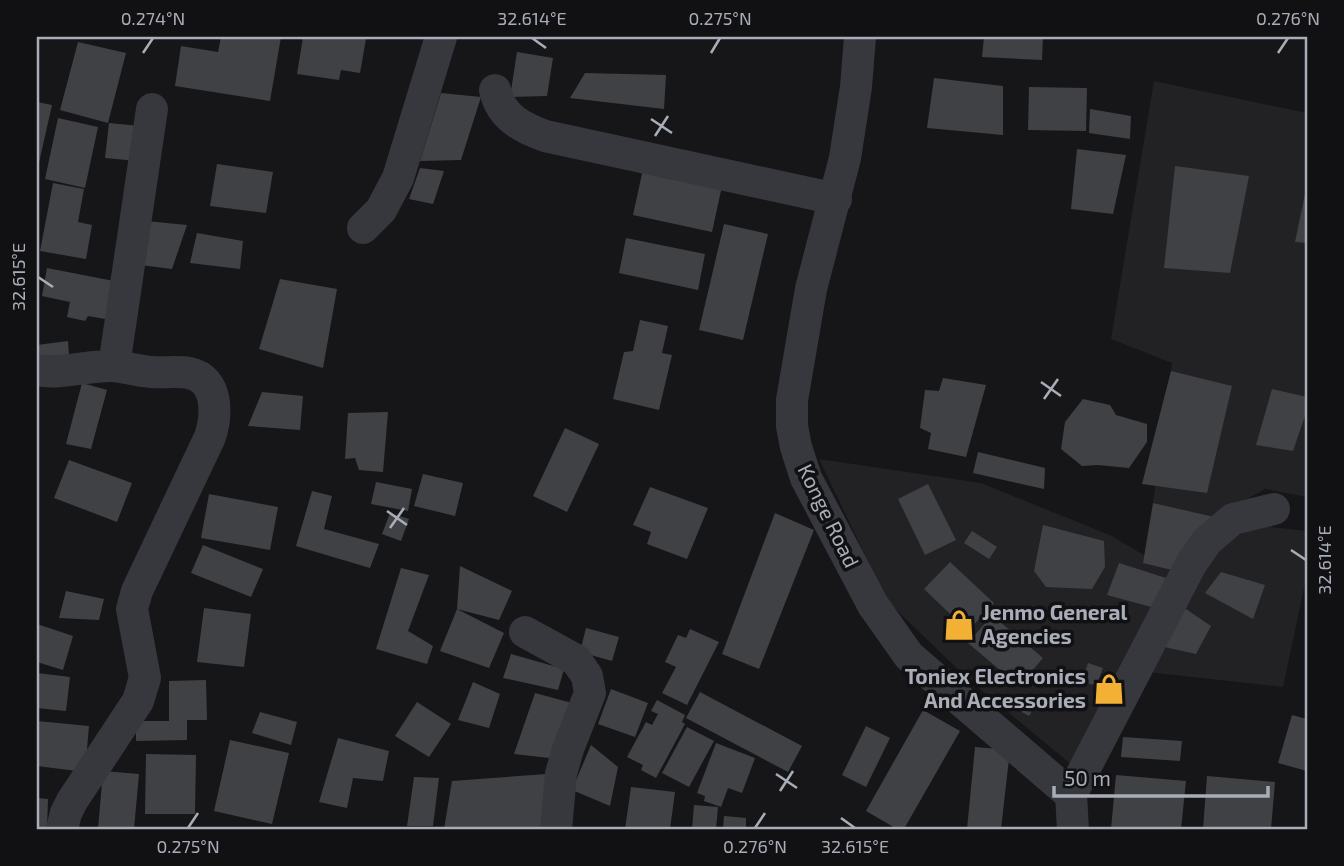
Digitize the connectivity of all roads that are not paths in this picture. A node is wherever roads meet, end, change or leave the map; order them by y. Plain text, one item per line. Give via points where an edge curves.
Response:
1 (441, 37) edge
2 (860, 37) edge
3 (495, 90) dead end
4 (152, 109) dead end
5 (836, 199) junction
6 (363, 228) dead end
7 (114, 366) junction
8 (37, 370) edge
9 (1274, 509) dead end
10 (525, 632) dead end
11 (1071, 795) junction
12 (62, 829) edge
13 (555, 829) edge
14 (1073, 829) edge

1 - 6 street via 398,178 381,210
2 - 5 street, Konge Road via 853,111
3 - 5 street via 498,105 509,117 545,135
4 - 7 street
5 - 11 street, Konge Road via 811,289 792,400 794,437 806,478 873,605 909,656
7 - 8 street
7 - 12 street via 190,373 203,379 216,408 215,421 132,609 145,678 138,701 72,801
9 - 11 street via 1233,519 1207,541
10 - 13 street via 576,660 587,676 590,693 561,774
11 - 14 street

